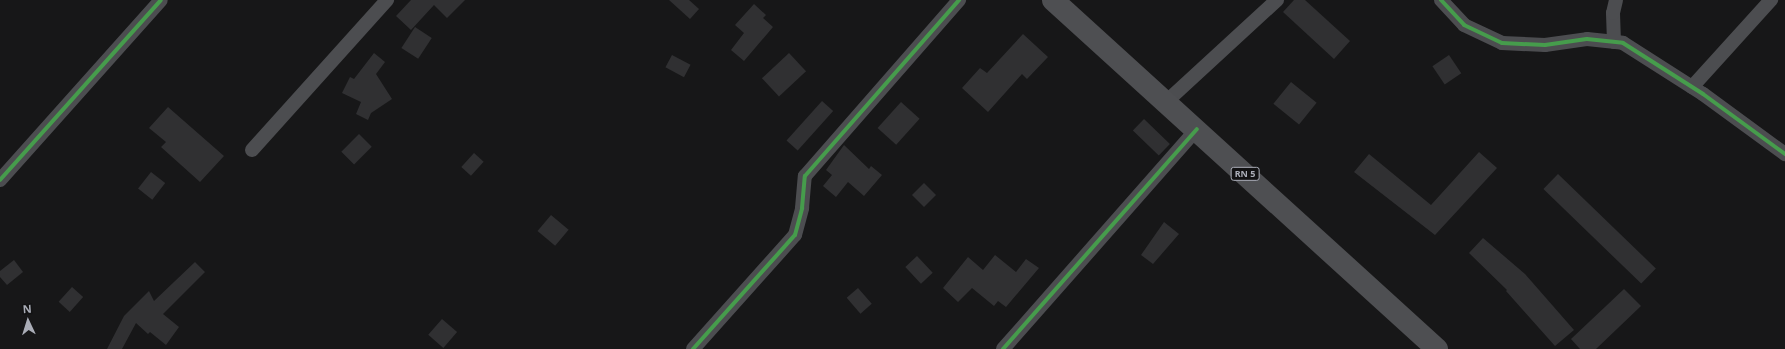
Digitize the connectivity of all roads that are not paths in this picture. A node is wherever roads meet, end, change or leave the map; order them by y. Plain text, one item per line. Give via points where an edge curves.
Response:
1 (161, 0) edge
2 (387, 0) edge
3 (959, 0) edge
4 (1053, 0) edge
5 (1277, 0) edge
6 (1441, 0) edge
7 (1616, 0) edge
8 (1771, 0) edge
9 (1614, 42) junction
10 (1692, 87) junction
11 (1166, 102) junction
12 (1197, 129) junction
13 (252, 150) dead end
14 (1784, 151) edge
15 (0, 180) edge
16 (692, 349) edge
17 (1003, 349) edge
18 (1437, 349) edge

1 - 15 street
2 - 13 street
3 - 16 street via 806,176 795,236
4 - 11 main road, RN 5
5 - 11 street
6 - 9 street via 1464,25 1502,43 1545,45 1587,39
7 - 9 street via 1613,13
8 - 10 street
9 - 10 street via 1624,43
10 - 14 street
11 - 12 main road, RN 5
12 - 17 street
12 - 18 main road, RN 5

